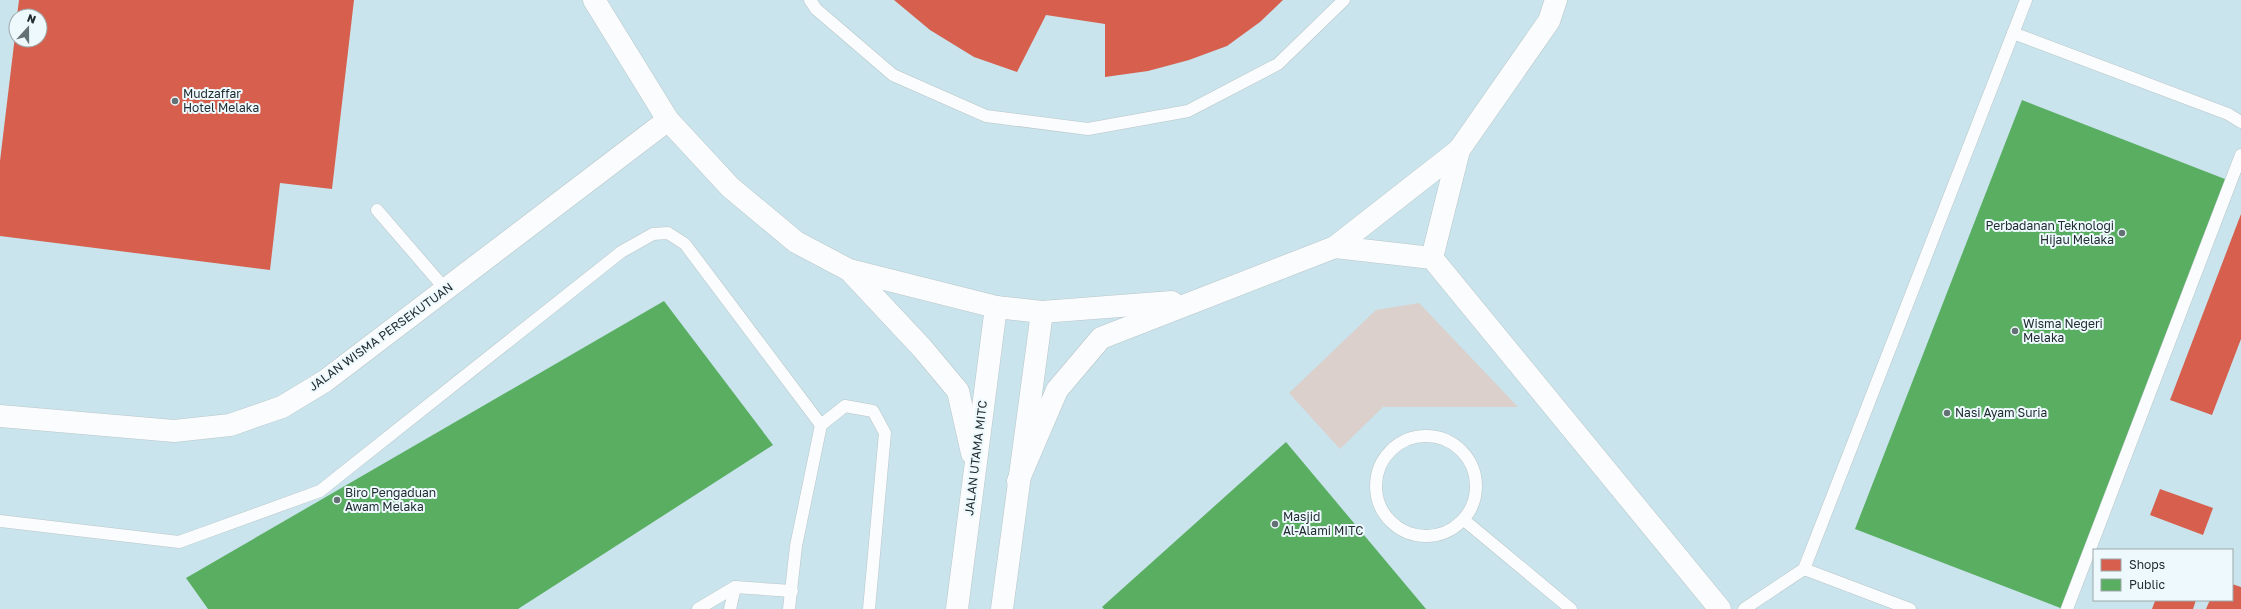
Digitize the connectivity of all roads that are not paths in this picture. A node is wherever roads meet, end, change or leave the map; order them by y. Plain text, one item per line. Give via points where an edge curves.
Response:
1 (594, 0) edge
2 (810, 0) edge
3 (1344, 0) edge
4 (1556, 0) edge
5 (2026, 0) edge
6 (2013, 33) junction
7 (668, 120) junction
8 (2241, 122) edge
9 (1459, 150) junction
10 (2241, 155) edge
11 (377, 210) dead end
12 (1335, 246) junction
13 (1432, 258) junction
14 (849, 270) junction
15 (446, 290) junction
16 (1194, 301) junction
17 (996, 307) junction
18 (1042, 312) junction
19 (0, 416) edge
20 (821, 425) junction
21 (975, 468) junction
22 (1018, 481) junction
23 (1464, 520) junction
24 (0, 521) edge
25 (1804, 569) junction
26 (735, 587) junction
27 (792, 591) junction
28 (698, 609) edge
29 (730, 609) edge
30 (789, 609) edge
31 (869, 609) edge
32 (957, 609) edge
33 (1002, 609) edge
34 (1571, 609) edge
35 (1720, 609) edge
36 (1744, 609) edge
37 (1910, 609) edge
38 (2067, 609) edge

1 - 7 main road
2 - 3 lane via 816,9 893,76 986,116 1088,129 1188,111 1278,64
4 - 9 main road via 1549,21
5 - 6 lane
6 - 8 lane via 2228,114
6 - 25 lane
7 - 14 main road via 730,187 796,242
7 - 15 main road, JALAN WISMA PERSEKUTUAN
9 - 12 main road
9 - 13 main road
10 - 38 lane
11 - 15 lane
12 - 13 main road
12 - 16 main road
13 - 35 main road
14 - 17 main road
14 - 21 main road via 922,348 958,391
15 - 19 main road, JALAN WISMA PERSEKUTUAN via 325,381 282,407 230,425 174,431
16 - 18 main road
16 - 22 main road via 1101,338 1057,390
17 - 18 main road
17 - 21 main road, JALAN UTAMA MITC
18 - 22 main road
20 - 24 lane via 685,244 668,233 653,234 621,252 320,491 179,542
20 - 27 lane via 796,546
20 - 31 lane via 845,406 873,411 885,433
21 - 32 main road, JALAN UTAMA MITC
22 - 33 main road
23 - 23 lane via 1473,505 1476,487 1474,470 1465,455 1452,444 1436,437 1418,437 1402,442 1388,453 1379,466 1377,497 1383,512 1393,524 1406,533 1422,537 1452,530
23 - 34 lane
25 - 36 lane
25 - 37 lane
26 - 27 lane
26 - 28 lane
26 - 29 lane
27 - 30 lane

